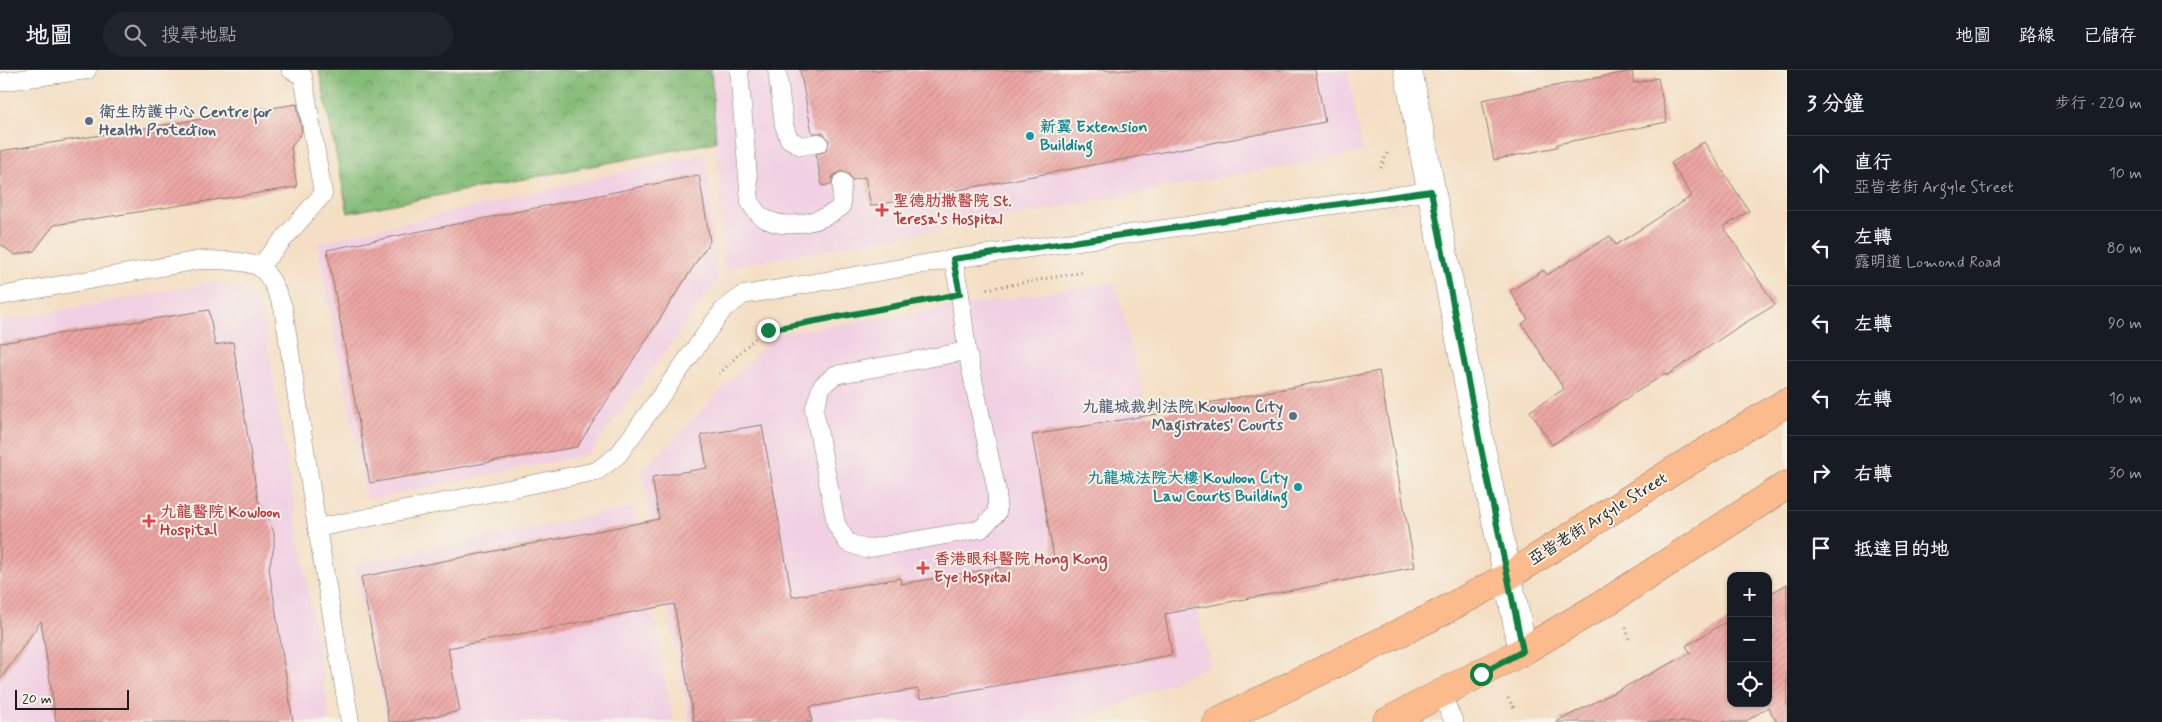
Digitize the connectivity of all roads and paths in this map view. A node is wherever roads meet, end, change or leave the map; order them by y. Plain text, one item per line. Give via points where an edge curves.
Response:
1 (87, 70) edge
2 (291, 70) edge
3 (739, 70) edge
4 (777, 70) edge
5 (1408, 70) edge
6 (0, 82) edge
7 (819, 143) dead end
8 (1389, 150) dead end
9 (1374, 172) dead end
10 (842, 182) dead end
11 (1431, 191) junction
12 (953, 259) junction
13 (259, 267) junction
14 (1086, 272) dead end
15 (960, 294) junction
16 (0, 296) edge
17 (967, 351) junction
18 (719, 374) dead end
19 (1787, 402) edge
20 (1787, 485) edge
21 (317, 528) junction
22 (1507, 577) junction
23 (1523, 651) junction
24 (1441, 694) junction
25 (350, 722) edge
26 (1216, 722) edge
27 (1386, 722) edge
28 (1454, 722) edge

1 - 6 lane
2 - 13 lane via 303,76 323,194
3 - 10 lane via 750,202 761,217 783,226 830,216 841,207
4 - 7 lane via 784,125 789,139 800,146
5 - 11 street
8 - 9 path via 1381,169
11 - 12 lane
11 - 22 street
12 - 15 lane
12 - 21 lane via 743,295 723,310 618,455 598,471
13 - 16 lane via 230,261 200,260
13 - 21 lane via 275,286 283,307
14 - 15 path
15 - 17 lane
15 - 18 path via 768,330 757,336
17 - 17 lane via 997,492 997,513 981,529 865,549 847,542 836,524 814,409 822,386 835,375
19 - 22 main road, 亞皆老街 Argyle Street
20 - 23 main road via 1637,583
21 - 25 lane
22 - 23 street
22 - 26 main road, 亞皆老街 Argyle Street
23 - 24 main road
24 - 27 main road
24 - 28 lane

